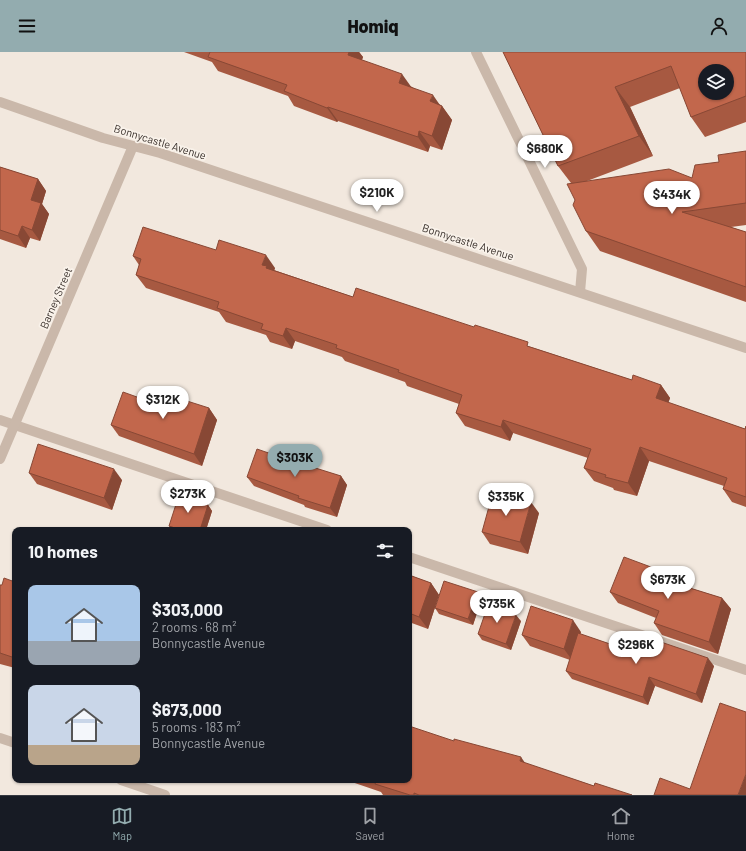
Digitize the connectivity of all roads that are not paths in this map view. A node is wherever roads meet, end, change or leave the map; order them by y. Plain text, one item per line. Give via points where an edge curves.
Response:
1 (476, 52) edge
2 (0, 102) edge
3 (133, 146) junction
4 (580, 292) junction
5 (746, 348) edge
6 (0, 420) edge
7 (14, 425) junction
8 (0, 459) edge
9 (318, 527) edge
10 (412, 559) edge
11 (746, 670) edge
12 (0, 738) edge
13 (12, 742) edge
14 (131, 783) edge
15 (165, 795) edge

1 - 4 street via 582,269
2 - 3 street, Bonnycastle Avenue
3 - 4 street, Bonnycastle Avenue
3 - 7 street, Barney Street
4 - 5 street, Bonnycastle Avenue
6 - 7 street
7 - 8 street, Barney Street
7 - 9 street
10 - 11 street
12 - 13 street
14 - 15 street

